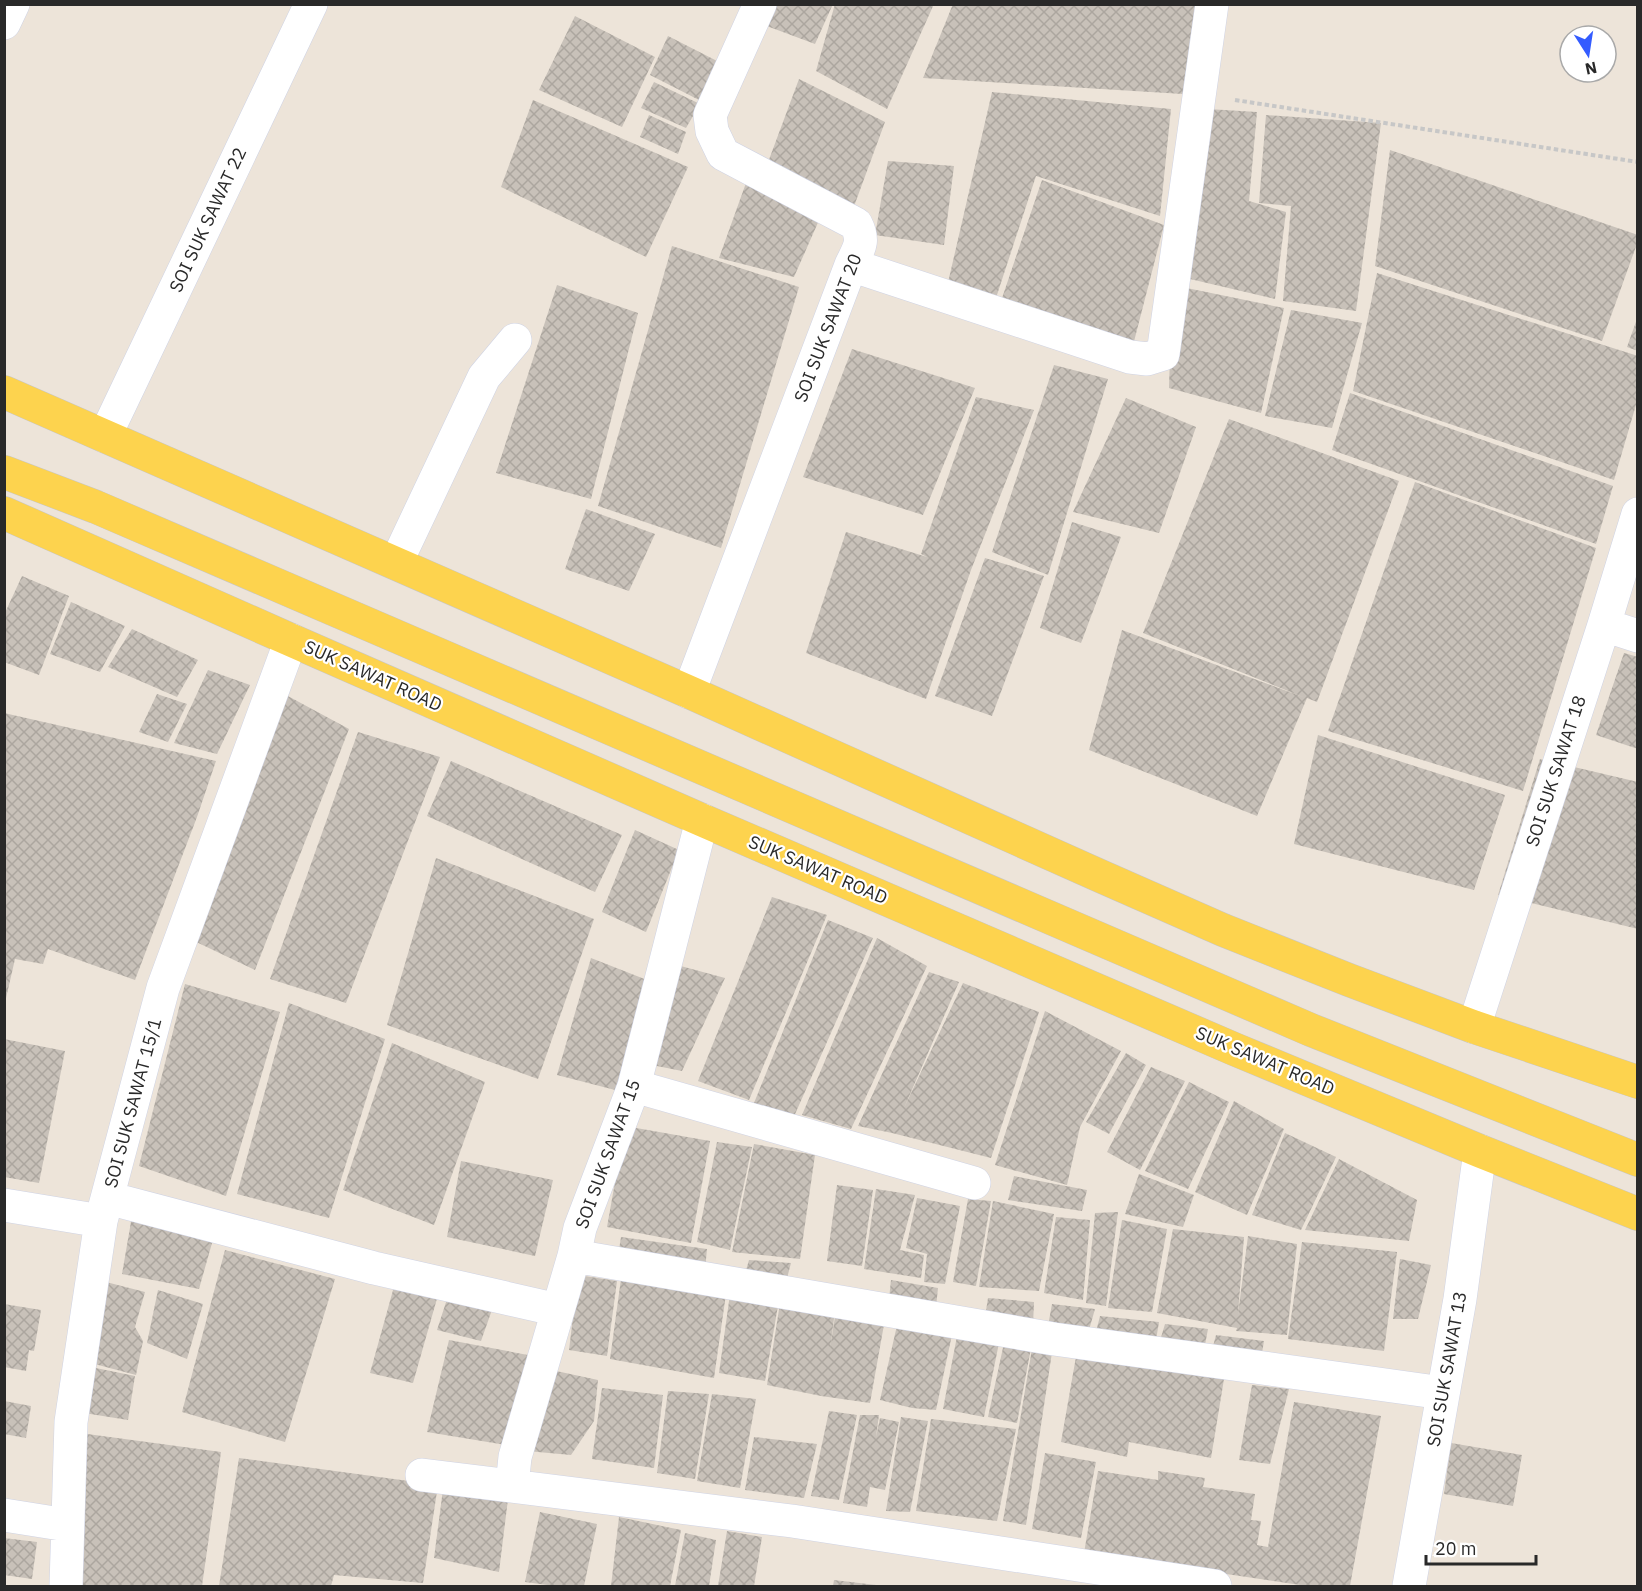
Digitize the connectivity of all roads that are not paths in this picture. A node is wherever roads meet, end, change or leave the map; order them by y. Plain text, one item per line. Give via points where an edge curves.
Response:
1 (311, 4) edge
2 (760, 4) edge
3 (1212, 4) edge
4 (851, 265) junction
5 (515, 340) dead end
6 (4, 392) edge
7 (105, 436) junction
8 (4, 472) edge
9 (4, 513) edge
10 (1638, 514) edge
11 (396, 563) junction
12 (1604, 625) junction
13 (1638, 636) edge
14 (291, 640) junction
15 (689, 692) junction
16 (702, 820) junction
17 (1473, 1027) junction
18 (1638, 1082) edge
19 (634, 1086) junction
20 (1480, 1151) junction
21 (1638, 1160) edge
22 (974, 1183) dead end
23 (4, 1205) edge
24 (104, 1210) junction
25 (1629, 1210) edge
26 (574, 1256) junction
27 (558, 1310) junction
28 (1443, 1392) junction
29 (422, 1475) dead end
30 (512, 1486) junction
31 (4, 1515) edge
32 (67, 1525) junction
33 (66, 1587) edge
34 (1215, 1587) edge
35 (1409, 1587) edge

1 - 7 street, SOI SUK SAWAT 22
2 - 4 street, SOI SUK SAWAT 20 via 710,115 712,131 723,154 856,224 861,234 860,245
3 - 4 street via 1163,354 1147,359 1130,357
4 - 15 street, SOI SUK SAWAT 20
5 - 11 street via 484,377
6 - 7 main road
7 - 11 main road
8 - 21 main road via 96,507 1311,1030
9 - 14 main road, SUK SAWAT ROAD
10 - 12 street, SOI SUK SAWAT 18
11 - 15 main road
12 - 13 street
12 - 17 street, SOI SUK SAWAT 18
14 - 16 main road, SUK SAWAT ROAD
14 - 24 street, SOI SUK SAWAT 15/1 via 163,988
15 - 17 main road via 1223,930
16 - 19 street, SOI SUK SAWAT 15
16 - 20 main road, SUK SAWAT ROAD
17 - 18 main road
19 - 22 street
19 - 26 street, SOI SUK SAWAT 15 via 580,1228
20 - 25 main road, SUK SAWAT ROAD
20 - 28 street, SOI SUK SAWAT 13
23 - 24 street
24 - 27 street
24 - 32 street, SOI SUK SAWAT 15/1 via 71,1422
26 - 27 street, SOI SUK SAWAT 15
26 - 28 street via 1054,1339
27 - 30 street, SOI SUK SAWAT 15 via 515,1457
28 - 35 street, SOI SUK SAWAT 13
29 - 30 street
30 - 34 street via 792,1521
31 - 32 street
32 - 33 street, SOI SUK SAWAT 15/1

